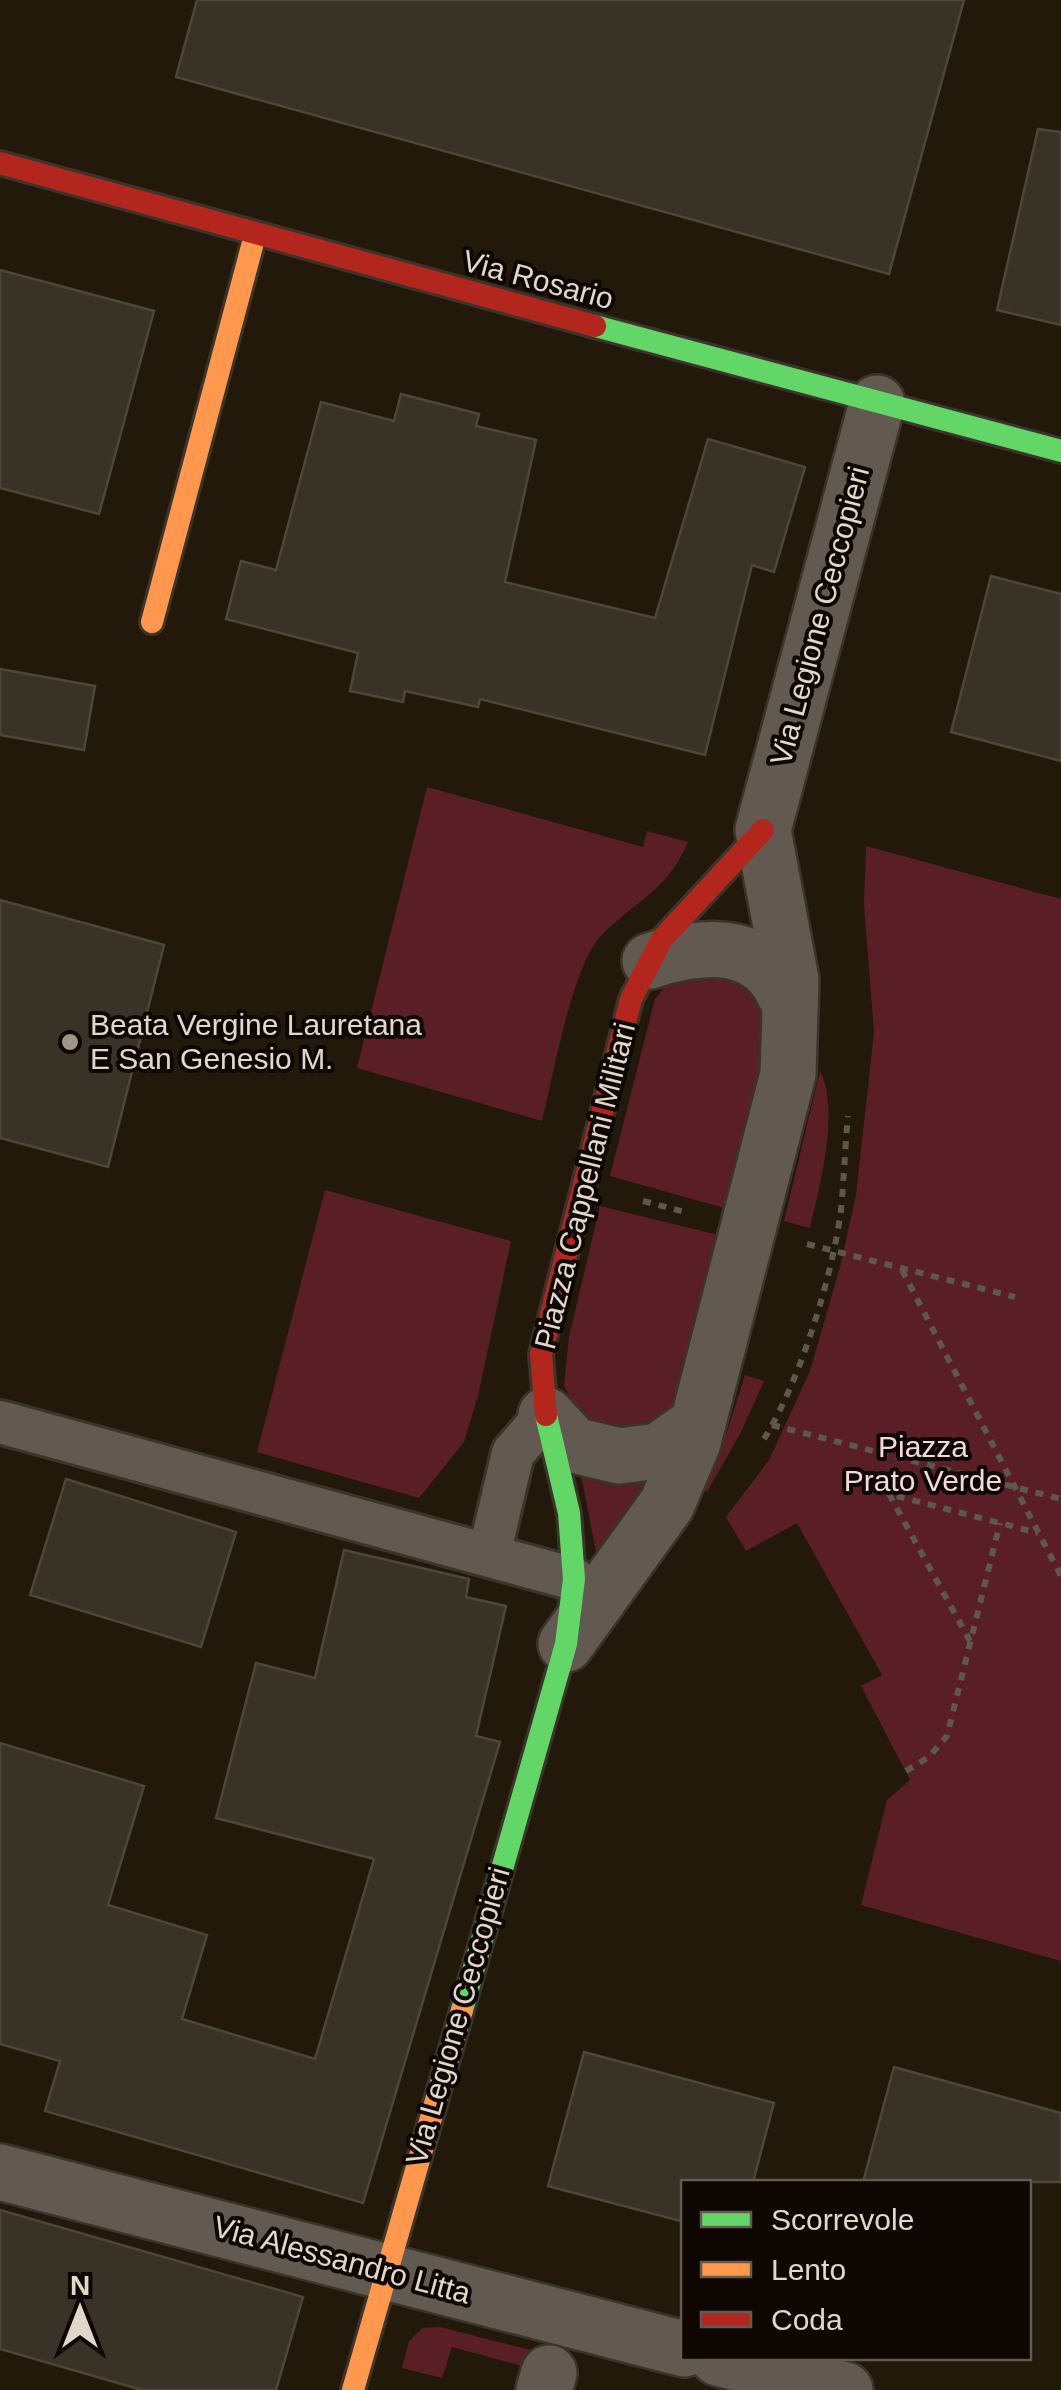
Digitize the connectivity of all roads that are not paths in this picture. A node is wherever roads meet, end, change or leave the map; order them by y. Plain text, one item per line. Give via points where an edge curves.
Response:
1 (0, 162) edge
2 (256, 235) junction
3 (877, 403) junction
4 (1061, 451) edge
5 (152, 622) dead end
6 (763, 830) junction
7 (650, 962) junction
8 (790, 1006) junction
9 (546, 1414) junction
10 (0, 1422) edge
11 (698, 1424) junction
12 (489, 1556) junction
13 (574, 1579) junction
14 (566, 1644) junction
15 (0, 2172) edge
16 (384, 2270) junction
17 (681, 2348) edge
18 (726, 2360) edge
19 (352, 2390) edge
20 (845, 2390) edge

1 - 2 street, Via Rosario
2 - 3 street, Via Rosario
2 - 5 street
3 - 4 street, Via Rosario
3 - 6 street, Via Legione Ceccopieri
6 - 7 street, Piazza Cappellani Militari via 662,939
6 - 8 street
7 - 8 street via 699,948 726,950 774,976
7 - 9 street, Piazza Cappellani Militari via 631,999 541,1354
8 - 11 street via 788,1074
9 - 11 street via 574,1445 618,1456 659,1451
9 - 12 lane via 513,1453
9 - 13 street, Piazza Cappellani Militari via 569,1513
10 - 12 lane
11 - 14 street via 667,1504
12 - 13 lane
13 - 14 street, Piazza Cappellani Militari
14 - 16 street, Via Legione Ceccopieri
15 - 16 street, Via Alessandro Litta
16 - 17 street, Via Alessandro Litta
16 - 19 street, Via Legione Ceccopieri
18 - 20 street

